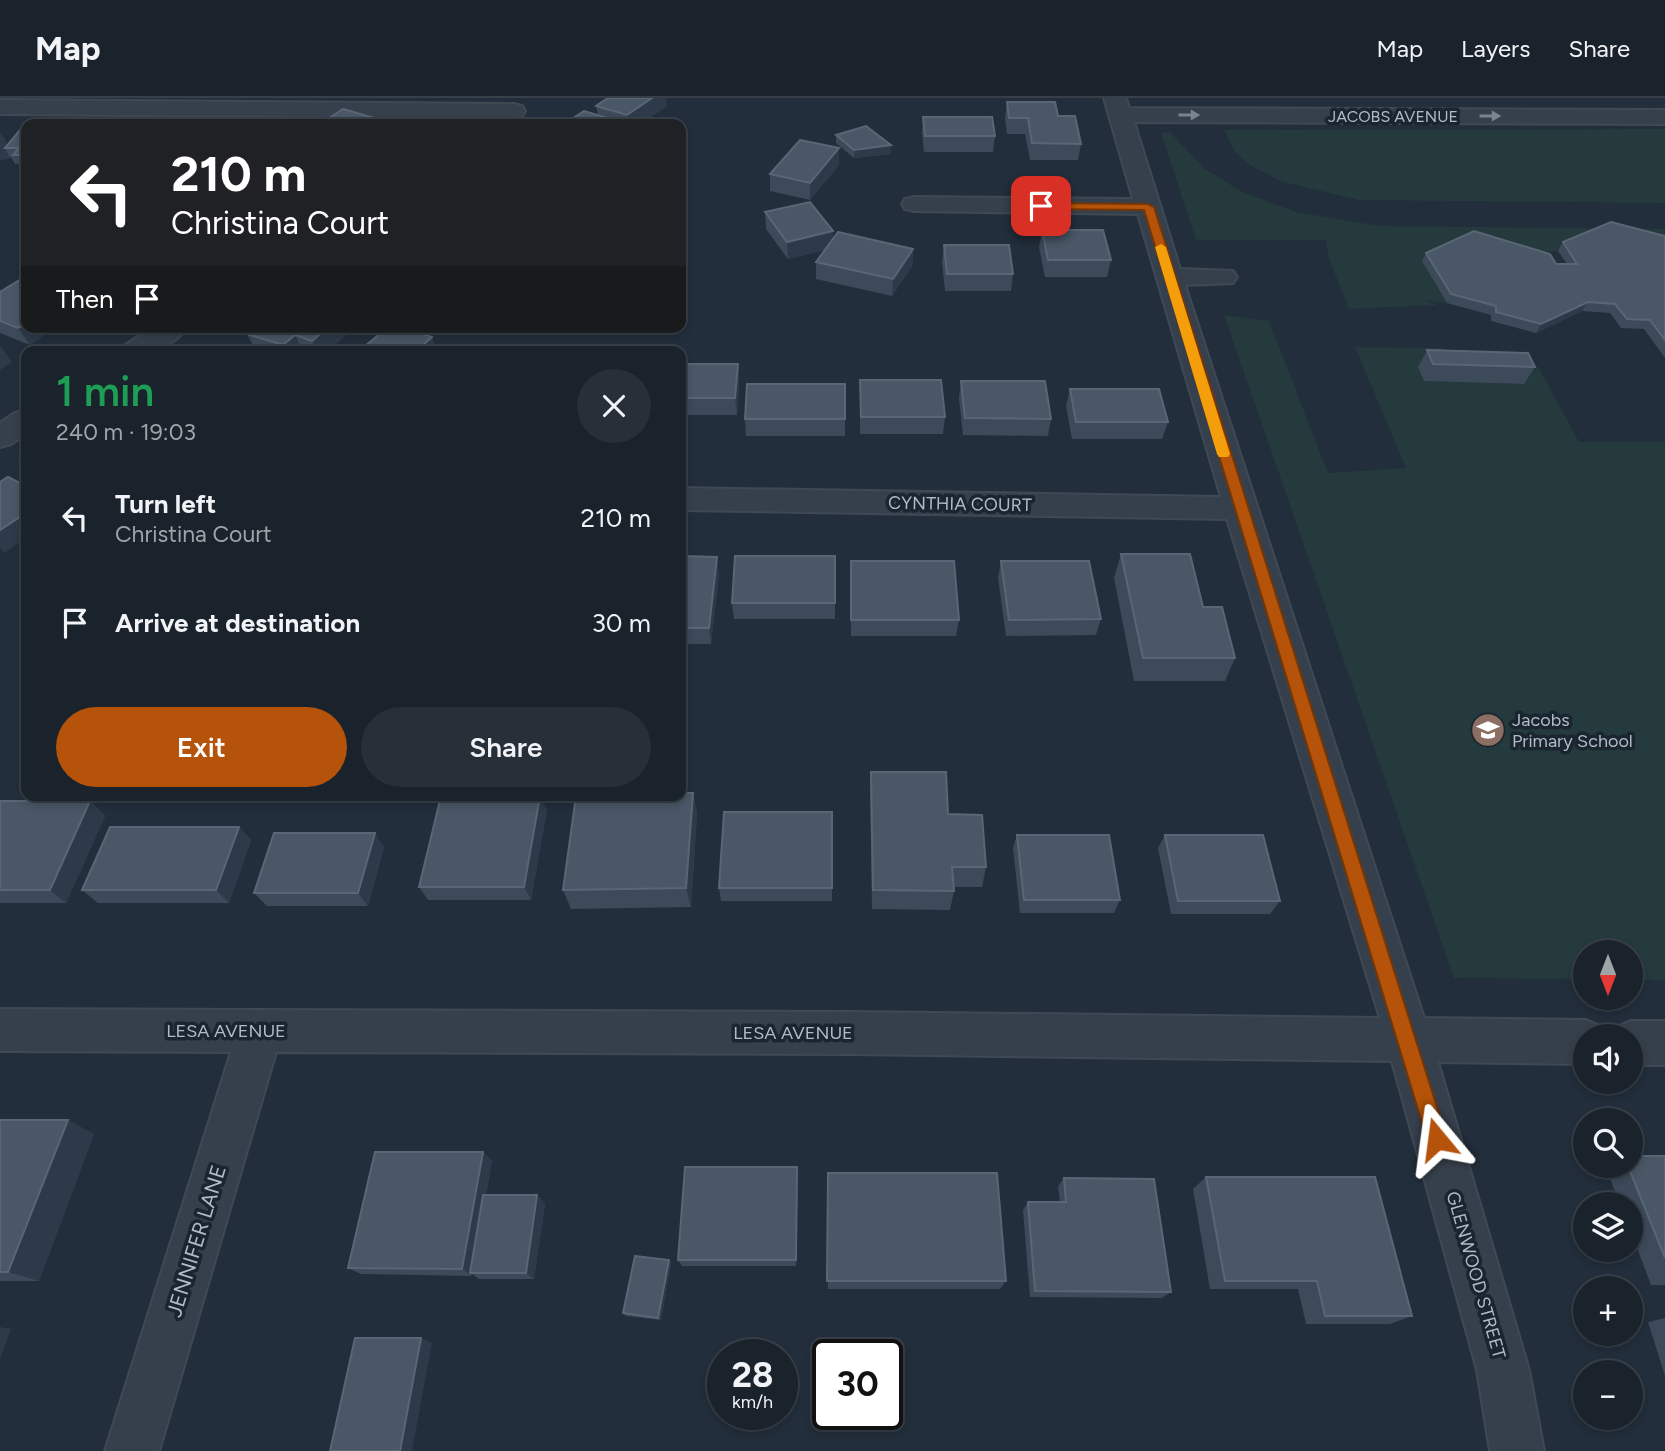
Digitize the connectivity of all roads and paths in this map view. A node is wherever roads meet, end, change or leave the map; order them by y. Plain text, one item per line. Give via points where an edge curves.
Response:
1 (534, 98) edge
2 (1118, 106) edge
3 (0, 107) edge
4 (514, 111) junction
5 (1665, 117) edge
6 (500, 119) edge
7 (914, 204) dead end
8 (1148, 207) junction
9 (1170, 277) junction
10 (1224, 277) dead end
11 (164, 333) edge
12 (143, 346) edge
13 (21, 424) edge
14 (0, 437) edge
15 (686, 499) edge
16 (1240, 508) junction
17 (0, 1030) edge
18 (260, 1031) junction
19 (1409, 1040) junction
20 (1573, 1042) edge
21 (1643, 1043) edge
22 (1665, 1043) edge
23 (132, 1451) edge
24 (1517, 1451) edge

1 - 4 street
2 -> 5 street, JACOBS AVENUE
2 - 8 street, GLENWOOD STREET
3 - 4 street
4 - 6 street
7 - 8 street
8 - 9 street, GLENWOOD STREET
9 - 10 street
9 - 16 street, GLENWOOD STREET
11 - 12 street
13 - 14 street
15 - 16 street, CYNTHIA COURT
16 - 19 street, GLENWOOD STREET
17 - 18 street, LESA AVENUE
18 - 19 street, LESA AVENUE
18 - 23 street, JENNIFER LANE
19 - 20 street, LESA AVENUE
19 - 24 street, GLENWOOD STREET via 1503,1370
21 - 22 street

